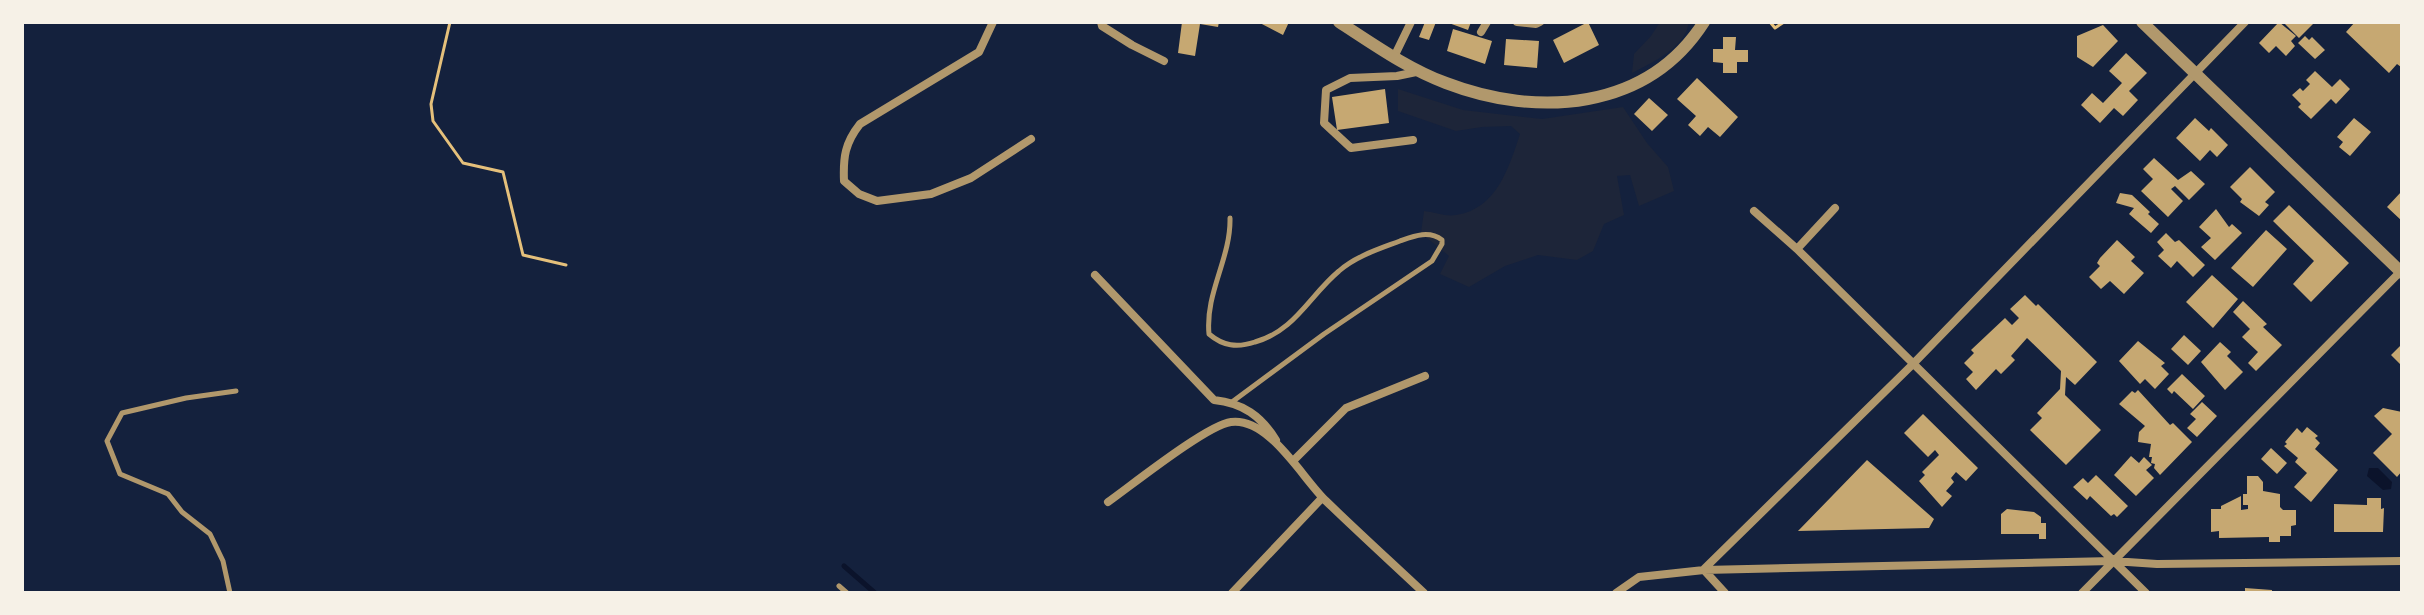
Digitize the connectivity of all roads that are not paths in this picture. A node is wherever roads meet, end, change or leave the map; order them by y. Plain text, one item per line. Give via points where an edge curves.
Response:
1 (993, 22) edge
2 (1101, 22) edge
3 (1339, 22) edge
4 (1411, 22) edge
5 (1487, 22) edge
6 (1517, 22) edge
7 (1540, 22) edge
8 (1704, 22) edge
9 (2142, 22) edge
10 (2245, 22) edge
11 (1481, 32) dead end
12 (1394, 57) junction
13 (1164, 61) dead end
14 (1422, 71) junction
15 (2194, 75) junction
16 (1031, 139) dead end
17 (1413, 140) dead end
18 (1835, 208) dead end
19 (1754, 211) dead end
20 (1230, 218) dead end
21 (1797, 249) junction
22 (2401, 272) edge
23 (1095, 275) dead end
24 (1912, 365) junction
25 (1425, 376) dead end
26 (236, 391) dead end
27 (1232, 402) junction
28 (1280, 448) junction
29 (1293, 461) junction
30 (1322, 498) junction
31 (1108, 502) dead end
32 (2113, 561) junction
33 (2402, 561) edge
34 (1704, 570) junction
35 (839, 586) dead end
36 (230, 593) edge
37 (847, 593) edge
38 (1232, 593) edge
39 (1424, 593) edge
40 (1616, 593) edge
41 (1725, 593) edge
42 (2082, 593) edge
43 (2146, 593) edge

1 - 16 street via 979,52 860,124 843,158 844,181 877,201 931,194 971,178
2 - 13 street
3 - 12 street
4 - 12 street
5 - 11 street
6 - 7 street
8 - 14 street via 1649,79 1602,96 1520,102 1468,90
9 - 15 street
10 - 15 street
12 - 14 street
14 - 17 street via 1350,78 1326,90 1324,123 1351,148
15 - 22 street
15 - 24 street
18 - 21 street
19 - 21 street
20 - 27 lane via 1231,232 1207,319 1209,334 1230,346 1264,340 1286,328 1340,270 1365,255 1412,237 1435,235 1442,240 1432,261
21 - 24 street
22 - 32 street
23 - 27 street via 1214,400
24 - 32 street
24 - 34 street
25 - 29 street via 1346,408
26 - 36 lane via 122,413 107,441 120,474 168,494 210,534
27 - 28 street via 1264,422
28 - 29 street
28 - 31 street via 1250,424 1222,424
29 - 30 street
30 - 38 street
30 - 39 street
32 - 33 street
32 - 34 street
32 - 42 street
32 - 43 street
34 - 40 street via 1639,577
34 - 41 street
35 - 37 lane

